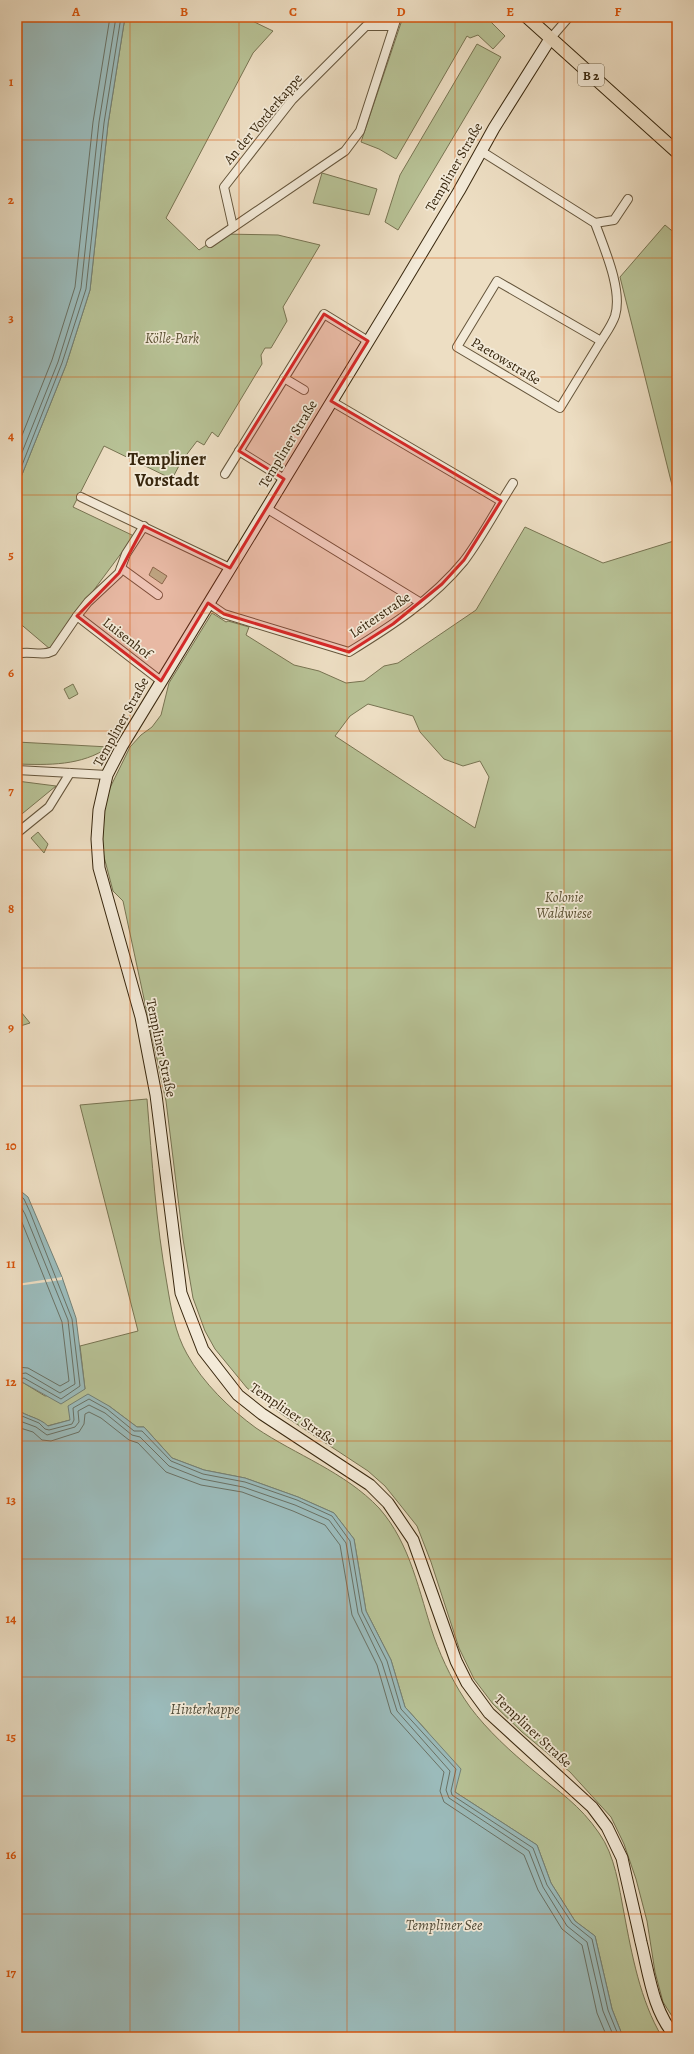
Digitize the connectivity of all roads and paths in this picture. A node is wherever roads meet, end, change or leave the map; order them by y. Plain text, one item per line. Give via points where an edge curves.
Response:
1 (397, 17) edge
2 (527, 17) edge
3 (569, 17) edge
4 (393, 26) junction
5 (550, 39) junction
6 (481, 151) junction
7 (677, 152) edge
8 (628, 199) dead end
9 (596, 223) junction
10 (233, 227) junction
11 (210, 244) dead end
12 (368, 341) junction
13 (601, 341) junction
14 (284, 378) junction
15 (304, 390) dead end
16 (331, 401) junction
17 (239, 451) junction
18 (225, 474) dead end
19 (284, 479) junction
20 (513, 483) dead end
21 (80, 497) dead end
22 (501, 501) junction
23 (266, 508) junction
24 (144, 526) junction
25 (121, 568) junction
26 (230, 568) junction
27 (158, 595) dead end
28 (208, 603) junction
29 (421, 603) junction
30 (77, 616) junction
31 (17, 654) edge
32 (161, 681) junction
33 (17, 770) edge
34 (70, 773) junction
35 (107, 775) junction
36 (17, 833) edge
37 (676, 2037) edge

1 - 4 street
2 - 5 main road, B 2
3 - 5 street, Templiner Straße
4 - 10 street via 360,131 345,151
4 - 10 street, An der Vorderkappe via 366,26 292,100 224,187
5 - 6 street, Templiner Straße
5 - 7 main road, B 2
6 - 9 street
6 - 12 street, Templiner Straße
8 - 9 street via 614,220
9 - 13 street, Paetowstraße via 613,278 617,301 615,315
10 - 11 street
12 - 14 street via 324,314
12 - 16 street, Templiner Straße
13 - 13 street, Paetowstraße via 560,408 457,347 497,281
14 - 15 street
14 - 17 street
16 - 19 street, Templiner Straße
16 - 22 street
17 - 18 street
17 - 19 street
19 - 23 street, Templiner Straße
20 - 22 street, Leiterstraße
21 - 24 street
22 - 29 street, Leiterstraße via 464,560
23 - 26 street, Templiner Straße
23 - 29 street
24 - 25 street via 126,554
24 - 26 street
25 - 27 street
25 - 30 street
26 - 28 street, Templiner Straße
28 - 29 street, Leiterstraße via 224,614 349,652
28 - 32 street, Templiner Straße
30 - 31 street via 53,651
30 - 32 street, Luisenhof
32 - 35 street, Templiner Straße
33 - 34 street
34 - 35 street
34 - 36 street via 49,807
35 - 37 street, Templiner Straße via 99,810 99,868 141,1017 156,1095 181,1293 203,1350 238,1396 370,1485 401,1520 421,1560 466,1683 493,1717 592,1807 615,1841 622,1858 652,1990 660,2012

